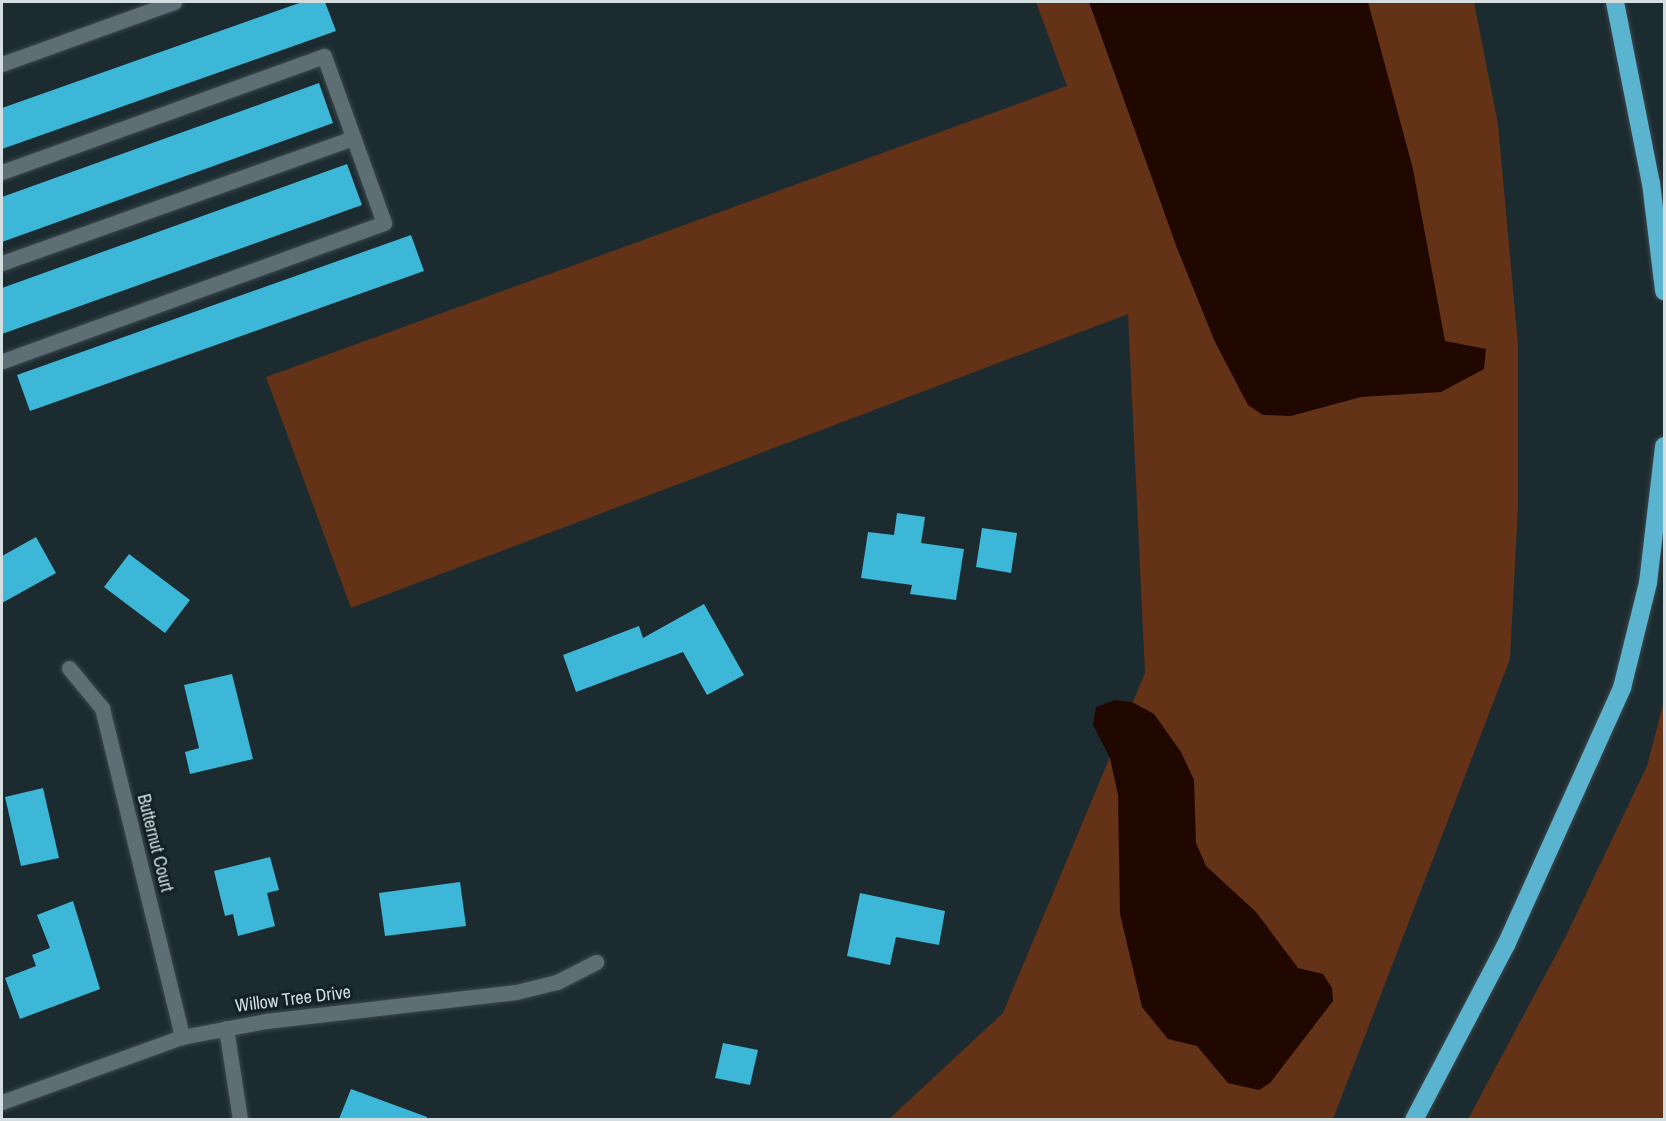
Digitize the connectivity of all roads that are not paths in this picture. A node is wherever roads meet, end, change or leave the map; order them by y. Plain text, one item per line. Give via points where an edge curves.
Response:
1 (174, 2) edge
2 (1615, 2) edge
3 (2, 64) edge
4 (353, 138) junction
5 (2, 172) edge
6 (2, 263) edge
7 (1665, 291) edge
8 (2, 361) edge
9 (1665, 446) edge
10 (69, 668) dead end
11 (596, 962) dead end
12 (226, 1028) junction
13 (182, 1037) junction
14 (2, 1102) edge
15 (240, 1119) edge
16 (1414, 1119) edge

1 - 3 street
2 - 7 highway via 1652,183
4 - 5 street via 324,56
4 - 6 street
4 - 8 street via 384,223
9 - 16 highway via 1648,583 1622,688 1506,945
10 - 13 street, Butternut Court via 102,708
11 - 12 street, Willow Tree Drive via 557,982 516,992
12 - 13 street, Willow Tree Drive
12 - 15 street
13 - 14 street, Willow Tree Drive

